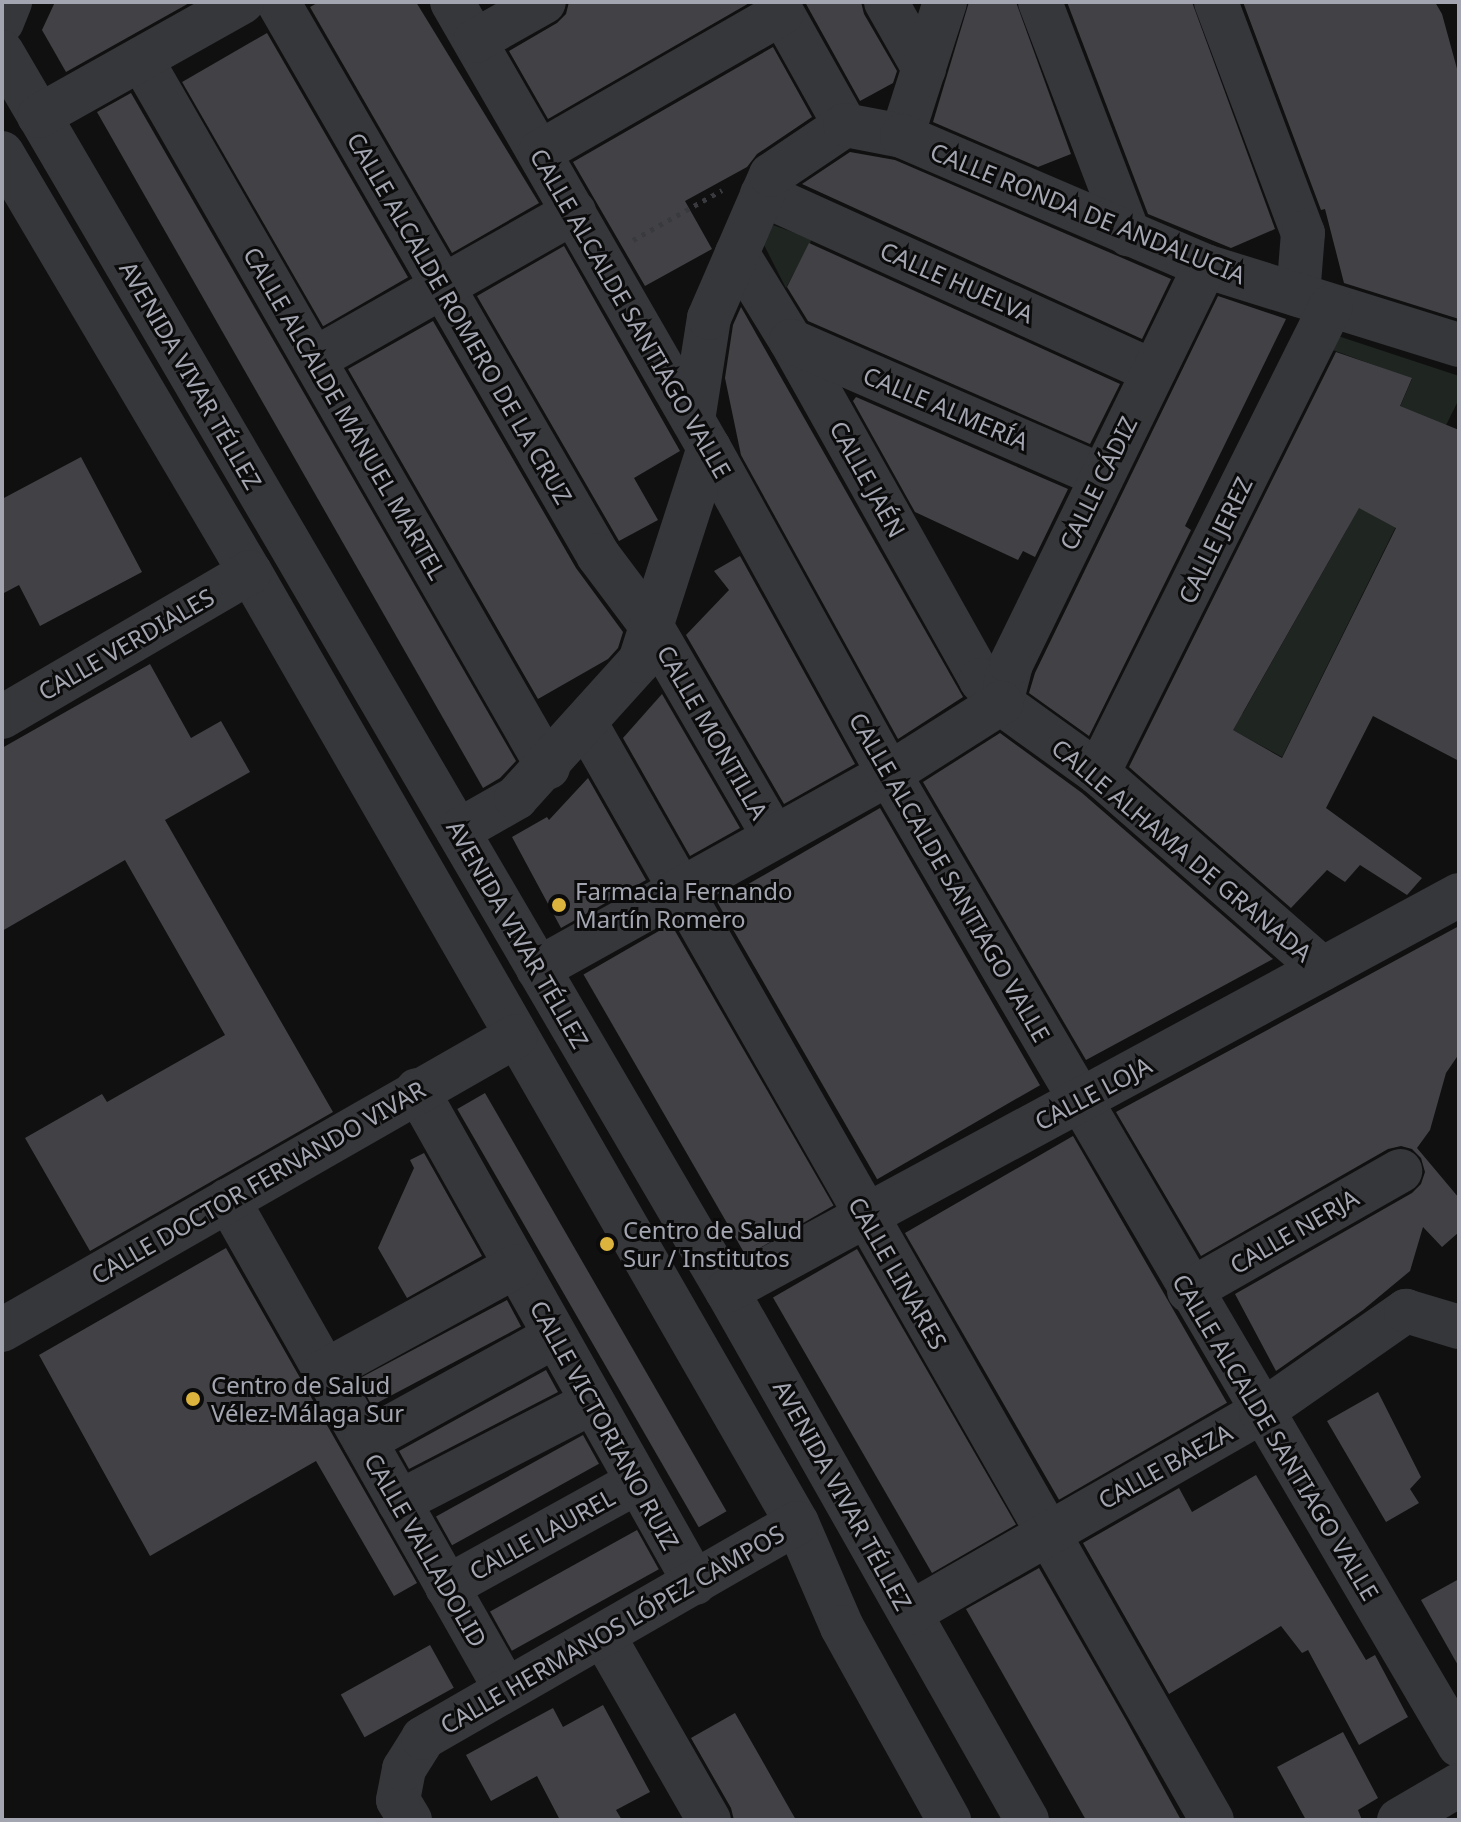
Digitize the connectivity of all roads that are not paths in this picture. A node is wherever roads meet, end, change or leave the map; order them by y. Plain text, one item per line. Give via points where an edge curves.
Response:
1 (10, 2) edge
2 (242, 2) edge
3 (278, 2) edge
4 (452, 2) edge
5 (544, 2) edge
6 (886, 2) edge
7 (945, 2) edge
8 (1040, 2) edge
9 (1216, 2) edge
10 (779, 8) edge
11 (2, 22) edge
12 (475, 41) junction
13 (2, 52) edge
14 (141, 59) junction
15 (924, 69) junction
16 (39, 116) junction
17 (845, 125) junction
18 (902, 136) junction
19 (540, 152) junction
20 (2, 153) edge
21 (762, 194) junction
22 (574, 212) junction
23 (1129, 235) junction
24 (737, 253) junction
25 (1205, 266) junction
26 (441, 287) junction
27 (1314, 301) junction
28 (791, 341) junction
29 (1459, 345) edge
30 (315, 359) junction
31 (1152, 371) junction
32 (701, 434) junction
33 (1101, 476) junction
34 (759, 538) junction
35 (674, 558) junction
36 (250, 572) junction
37 (652, 627) junction
38 (1001, 703) junction
39 (2, 717) edge
40 (586, 724) junction
41 (548, 767) junction
42 (1098, 773) junction
43 (889, 774) junction
44 (458, 831) junction
45 (774, 837) junction
46 (681, 889) junction
47 (1459, 895) edge
48 (538, 969) junction
49 (1323, 969) junction
50 (516, 1036) junction
51 (417, 1090) junction
52 (1080, 1100) junction
53 (1400, 1171) dead end
54 (228, 1200) junction
55 (866, 1217) junction
56 (516, 1266) junction
57 (727, 1291) junction
58 (1189, 1291) junction
59 (1459, 1327) edge
60 (2, 1330) edge
61 (555, 1336) junction
62 (325, 1371) junction
63 (593, 1402) junction
64 (1261, 1412) junction
65 (365, 1441) junction
66 (637, 1482) junction
67 (399, 1502) junction
68 (797, 1523) junction
69 (1047, 1533) junction
70 (695, 1583) junction
71 (447, 1587) junction
72 (910, 1613) junction
73 (603, 1635) junction
74 (506, 1690) junction
75 (1459, 1745) edge
76 (1459, 1785) edge
77 (410, 1820) edge
78 (709, 1820) edge
79 (949, 1820) edge
80 (1027, 1820) edge
81 (1212, 1820) edge
82 (1399, 1820) edge

1 - 11 street
2 - 14 street
3 - 26 street, CALLE ALCALDE ROMERO DE LA CRUZ
4 - 12 street, CALLE ALCALDE SANTIAGO VALLE
5 - 12 street
6 - 15 street
7 - 15 street
8 - 23 street
9 - 27 street via 1303,233
10 - 17 street
10 - 19 street
12 - 19 street, CALLE ALCALDE SANTIAGO VALLE
13 - 16 street, AVENIDA VIVAR TÉLLEZ
14 - 16 street
14 - 30 street, CALLE ALCALDE MANUEL MARTEL
15 - 18 street
16 - 44 street, AVENIDA VIVAR TÉLLEZ
17 - 18 street, CALLE RONDA DE ANDALUCIA
17 - 21 street via 771,175
18 - 23 street, CALLE RONDA DE ANDALUCIA
19 - 22 street, CALLE ALCALDE SANTIAGO VALLE
20 - 36 street, AVENIDA VIVAR TÉLLEZ
21 - 24 street
21 - 31 street, CALLE HUELVA
22 - 26 street
22 - 32 street, CALLE ALCALDE SANTIAGO VALLE
23 - 25 street, CALLE RONDA DE ANDALUCIA
24 - 28 street, CALLE JAÉN
24 - 32 street via 709,318
25 - 27 street, CALLE RONDA DE ANDALUCIA
25 - 31 street, CALLE CÁDIZ
26 - 30 street
26 - 37 street, CALLE ALCALDE ROMERO DE LA CRUZ via 598,555
27 - 29 street, CALLE RONDA DE ANDALUCIA
27 - 42 street, CALLE JEREZ
28 - 33 street, CALLE ALMERÍA
28 - 38 street, CALLE JAÉN via 981,680
30 - 41 street, CALLE ALCALDE MANUEL MARTEL
31 - 33 street, CALLE CÁDIZ
32 - 34 street, CALLE ALCALDE SANTIAGO VALLE
32 - 35 street
33 - 38 street, CALLE CÁDIZ via 1011,664
34 - 35 street via 713,531 696,537
34 - 43 street, CALLE ALCALDE SANTIAGO VALLE
35 - 37 street
36 - 39 street, CALLE VERDIALES
36 - 50 street, AVENIDA VIVAR TÉLLEZ
37 - 40 street via 640,661
37 - 45 street, CALLE MONTILLA
38 - 42 street, CALLE ALHAMA DE GRANADA
38 - 43 street
40 - 41 street
40 - 46 street, CALLE LINARES
41 - 44 street via 516,798
42 - 49 street, CALLE ALHAMA DE GRANADA
43 - 45 street
43 - 52 street, CALLE ALCALDE SANTIAGO VALLE
44 - 48 street, AVENIDA VIVAR TÉLLEZ
45 - 46 street
46 - 48 street
46 - 55 street, CALLE LINARES
47 - 49 street, CALLE LOJA
48 - 57 street, AVENIDA VIVAR TÉLLEZ
49 - 52 street, CALLE LOJA
50 - 51 street, CALLE DOCTOR FERNANDO VIVAR
50 - 68 street, AVENIDA VIVAR TÉLLEZ
51 - 54 street, CALLE DOCTOR FERNANDO VIVAR
51 - 56 street, CALLE VICTORIANO RUIZ
52 - 55 street, CALLE LOJA
52 - 58 street, CALLE ALCALDE SANTIAGO VALLE
53 - 58 street, CALLE NERJA
54 - 60 street, CALLE DOCTOR FERNANDO VIVAR
54 - 62 street, CALLE VALLADOLID
55 - 57 street, CALLE LOJA
55 - 69 street, CALLE LINARES
56 - 61 street, CALLE VICTORIANO RUIZ
56 - 62 street
57 - 72 street, AVENIDA VIVAR TÉLLEZ
58 - 64 street, CALLE ALCALDE SANTIAGO VALLE
59 - 64 street, CALLE BAEZA via 1406,1311
61 - 63 street, CALLE VICTORIANO RUIZ
61 - 65 street
62 - 65 street, CALLE VALLADOLID
63 - 66 street, CALLE VICTORIANO RUIZ
63 - 67 street
64 - 69 street, CALLE BAEZA
64 - 75 street, CALLE ALCALDE SANTIAGO VALLE
65 - 67 street, CALLE VALLADOLID
66 - 70 street, CALLE VICTORIANO RUIZ
66 - 71 street, CALLE LAUREL
67 - 71 street, CALLE VALLADOLID
68 - 70 street, CALLE HERMANOS LÓPEZ CAMPOS
68 - 79 street, AVENIDA VIVAR TÉLLEZ via 842,1627
69 - 72 street, CALLE BAEZA
69 - 81 street, CALLE LINARES
70 - 73 street, CALLE HERMANOS LÓPEZ CAMPOS
71 - 74 street, CALLE VALLADOLID
72 - 80 street, AVENIDA VIVAR TÉLLEZ
73 - 74 street, CALLE HERMANOS LÓPEZ CAMPOS
73 - 78 street
74 - 77 street, CALLE HERMANOS LÓPEZ CAMPOS via 423,1738 404,1769 398,1800
76 - 82 street

